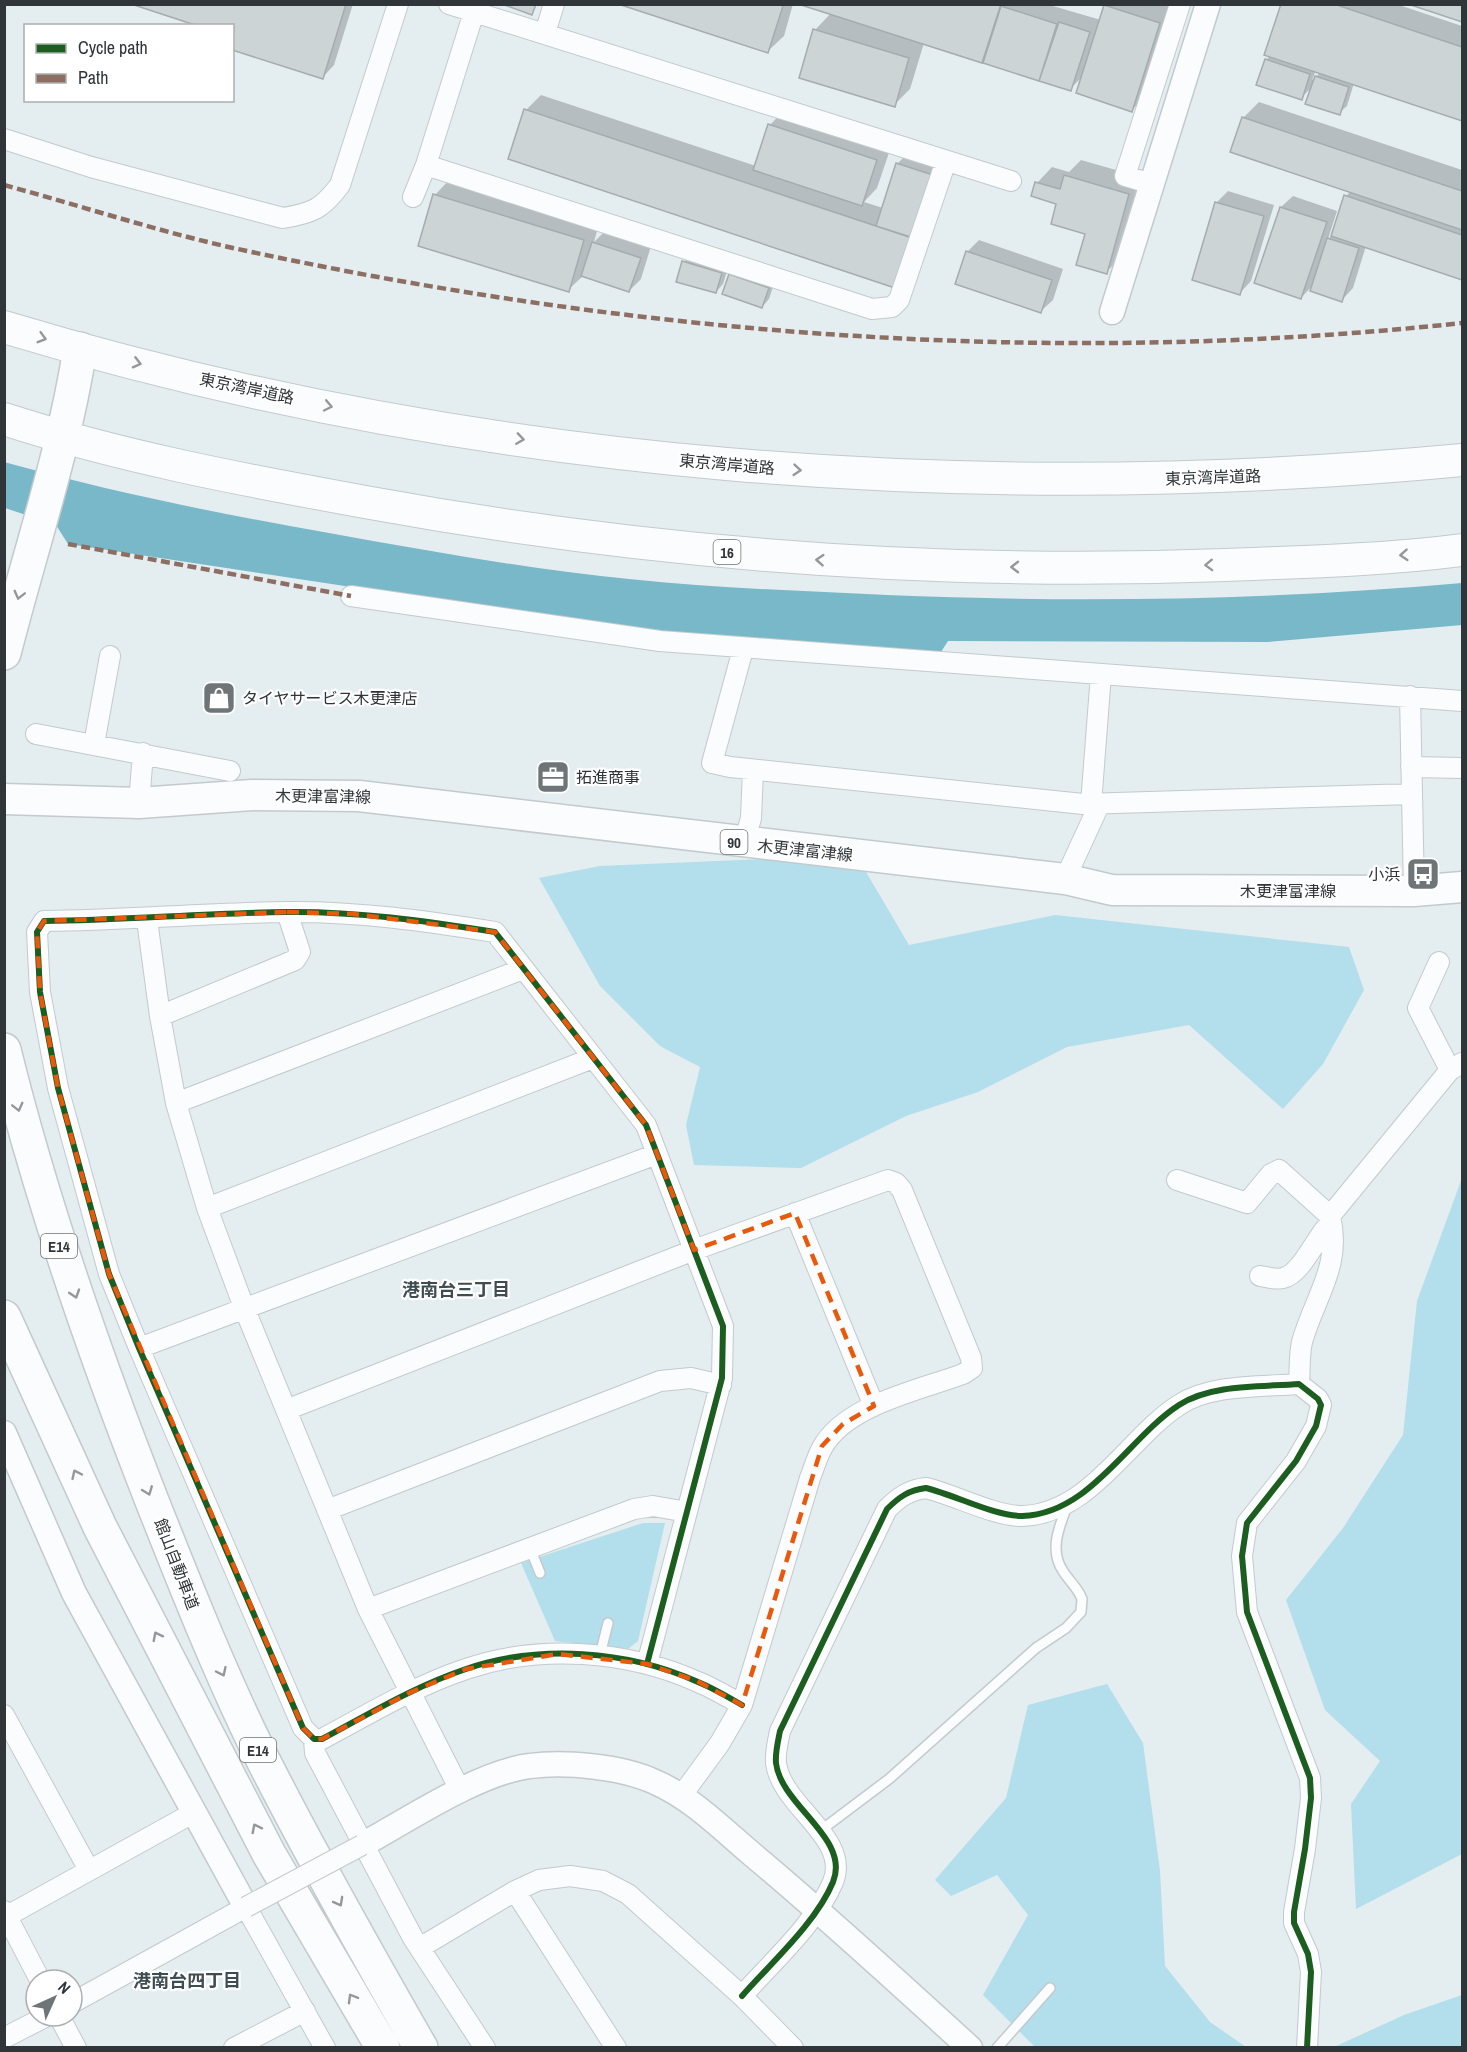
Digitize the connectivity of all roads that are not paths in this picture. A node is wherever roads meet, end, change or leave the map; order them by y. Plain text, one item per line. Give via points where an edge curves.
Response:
1 (398, 4) edge
2 (449, 4) edge
3 (554, 4) edge
4 (1180, 4) edge
5 (1208, 4) edge
6 (474, 12) junction
7 (544, 33) junction
8 (4, 139) edge
9 (946, 161) junction
10 (426, 165) junction
11 (1011, 181) dead end
12 (1152, 184) junction
13 (413, 197) dead end
14 (1112, 312) dead end
15 (4, 327) edge
16 (80, 349) junction
17 (4, 419) edge
18 (56, 435) junction
19 (1462, 460) edge
20 (26, 537) junction
21 (1462, 550) edge
22 (4, 572) edge
23 (351, 596) dead end
24 (743, 649) junction
25 (4, 653) edge
26 (110, 656) dead end
27 (1101, 674) junction
28 (1410, 696) junction
29 (1462, 701) edge
30 (36, 734) dead end
31 (94, 744) junction
32 (143, 753) junction
33 (1412, 767) junction
34 (1462, 768) edge
35 (753, 770) junction
36 (230, 771) dead end
37 (1412, 795) junction
38 (4, 799) edge
39 (139, 803) junction
40 (1095, 804) junction
41 (744, 843) junction
42 (1065, 879) junction
43 (1462, 887) edge
44 (1414, 891) junction
45 (287, 912) junction
46 (147, 920) junction
47 (1439, 962) dead end
48 (523, 969) junction
49 (160, 1016) junction
50 (4, 1050) edge
51 (593, 1058) junction
52 (1456, 1067) edge
53 (176, 1103) junction
54 (657, 1154) junction
55 (1177, 1180) dead end
56 (207, 1208) junction
57 (795, 1213) junction
58 (1331, 1219) junction
59 (694, 1250) junction
60 (1260, 1276) dead end
61 (245, 1310) junction
62 (4, 1317) edge
63 (139, 1348) junction
64 (1299, 1384) junction
65 (721, 1385) junction
66 (874, 1406) junction
67 (286, 1410) junction
68 (4, 1433) edge
69 (1068, 1504) junction
70 (327, 1510) junction
71 (687, 1512) junction
72 (531, 1548) junction
73 (540, 1573) dead end
74 (368, 1609) junction
75 (608, 1623) dead end
76 (600, 1655) junction
77 (647, 1664) junction
78 (409, 1693) junction
79 (742, 1705) junction
80 (4, 1715) edge
81 (314, 1739) junction
82 (461, 1792) junction
83 (682, 1795) junction
84 (193, 1813) junction
85 (820, 1831) junction
86 (362, 1845) junction
87 (89, 1870) junction
88 (515, 1891) junction
89 (246, 1907) junction
90 (818, 1909) junction
91 (6, 1914) edge
92 (421, 1947) junction
93 (34, 1968) edge
94 (1050, 1988) dead end
95 (84, 1996) edge
96 (742, 1996) junction
97 (305, 2011) junction
98 (24, 2028) edge
99 (65, 2028) edge
100 (4, 2038) edge
101 (76, 2048) edge
102 (234, 2048) edge
103 (325, 2048) edge
104 (383, 2048) edge
105 (421, 2048) edge
106 (485, 2048) edge
107 (616, 2048) edge
108 (793, 2048) edge
109 (970, 2048) edge
110 (996, 2048) edge
111 (1307, 2048) edge

1 - 8 street via 340,185 327,202 310,214 283,218 91,167
2 - 6 street
3 - 7 street
4 - 12 street via 1125,176
5 - 12 street
6 - 7 street
6 - 10 street
7 - 9 street
9 - 10 street via 899,300 892,307 872,309
9 - 11 street
10 - 13 street
12 - 14 street
15 -> 16 highway, 東京湾岸道路
16 - 18 highway via 61,391
16 -> 19 highway, 東京湾岸道路 via 225,384 455,430 617,453 794,470 1098,480 1329,472
17 - 18 highway, 16
18 - 20 highway
21 -> 18 highway, 16 via 1151,567 953,567 742,554 612,541 454,518 302,491
20 - 22 highway
20 -> 25 highway
23 - 24 street via 660,641
24 - 27 street
24 - 35 street via 712,763
26 - 31 street
27 - 28 street
27 - 40 street
28 - 29 street
28 - 33 street
30 - 31 street
31 - 32 street
32 - 36 street
32 - 39 street
33 - 34 street
33 - 37 street
35 - 40 street
35 - 41 street via 751,818
37 - 40 street
37 - 44 street
38 - 39 main road, 木更津富津線 / 90
39 - 41 main road, 木更津富津線 / 90 via 252,795 360,796
40 - 42 street
41 - 42 main road, 木更津富津線 / 90
42 - 44 main road, 木更津富津線 / 90 via 1112,890
43 - 44 main road, 木更津富津線 / 90
45 - 46 street
45 - 48 street via 353,914 495,932
45 - 49 street via 300,952 294,960
46 - 49 street
46 - 63 street via 45,921 37,932 40,992 58,1088 109,1274
47 - 52 street via 1418,1008
48 - 51 street
48 - 53 street
49 - 53 street
50 -> 105 highway, 館山自動車道 / E14 via 24,1130 81,1311 199,1620 260,1754
51 - 54 street via 646,1125
51 - 56 street
52 - 58 street via 1377,1156
53 - 56 street
54 - 59 street
54 - 61 street
55 - 58 street via 1247,1203 1270,1174 1279,1170
56 - 61 street
57 - 59 street
57 - 66 street
57 - 66 street via 888,1179 896,1183 958,1327 972,1368
58 - 60 street via 1295,1270 1282,1279
58 - 64 street via 1333,1256 1301,1344
59 - 65 street via 723,1326
59 - 67 street
61 - 63 street
61 - 67 street
104 -> 62 highway, E14 via 263,1843 100,1527
63 - 81 street via 303,1728
64 - 69 street via 1202,1393 1179,1404
64 - 111 street via 1321,1405 1316,1426 1296,1461 1247,1523 1242,1557 1247,1612 1310,1778 1305,1849 1294,1912 1311,1972
65 - 70 street via 691,1378 660,1381
65 - 71 street
66 - 79 street via 843,1424 822,1446
67 - 70 street
68 - 84 street via 74,1593
69 - 85 lane via 1055,1546 1061,1569 1082,1599 1081,1612 889,1779
69 - 85 street via 1015,1515 926,1488 898,1497 887,1509 780,1731 776,1764 794,1800
70 - 74 street
71 - 72 street via 653,1506 634,1509
71 - 77 street
72 - 73 lane
72 - 74 street
74 - 78 street
75 - 76 lane
76 - 77 street
76 - 78 street via 509,1659 466,1669
77 - 79 street via 698,1681
78 - 81 street via 322,1739
78 - 82 street
79 - 83 street
80 - 87 street
81 - 86 street via 315,1753
82 - 83 street via 530,1766 586,1766 643,1778
82 - 86 street
83 - 90 street
84 - 87 street
84 - 89 street
85 - 90 street via 833,1850 836,1865 834,1880
86 - 89 street, bridge
86 - 92 street
87 - 91 street
88 - 92 street
88 - 96 street via 539,1880 570,1876 603,1881 628,1894
88 - 107 street
89 - 95 street
89 - 97 street
90 - 96 street
90 - 109 street
91 - 93 street
92 - 106 street
94 - 110 lane
96 - 108 street
97 - 102 street
97 - 103 street
98 - 100 street
99 - 101 street

